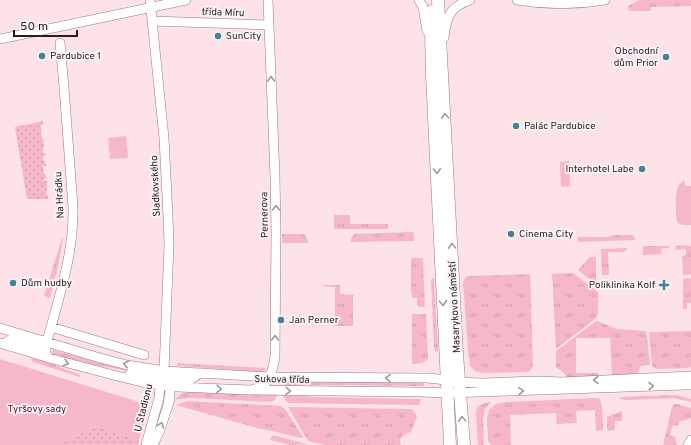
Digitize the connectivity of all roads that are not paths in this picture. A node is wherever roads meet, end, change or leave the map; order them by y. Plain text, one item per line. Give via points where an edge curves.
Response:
1 (186, 0) edge
2 (268, 0) edge
3 (419, 0) edge
4 (434, 0) edge
5 (438, 0) edge
6 (470, 0) edge
7 (517, 0) edge
8 (605, 0) edge
9 (150, 4) edge
10 (152, 22) junction
11 (269, 25) junction
12 (0, 39) edge
13 (60, 43) dead end
14 (437, 56) junction
15 (0, 328) edge
16 (51, 328) junction
17 (47, 342) junction
18 (2, 343) edge
19 (144, 355) dead end
20 (49, 358) junction
21 (117, 376) junction
22 (691, 376) edge
23 (269, 377) junction
24 (165, 380) junction
25 (447, 381) junction
26 (691, 385) edge
27 (189, 388) junction
28 (460, 388) junction
29 (249, 390) junction
30 (448, 393) junction
31 (168, 404) junction
32 (691, 440) edge
33 (146, 445) edge
34 (153, 445) edge
35 (450, 445) edge
36 (464, 445) edge
37 (688, 445) edge

1 - 9 street
2 - 11 street
3 - 14 street
4 - 14 main road, Masarykovo náměstí via 431,21
5 - 14 main road, Masarykovo náměstí
6 - 14 street via 456,6 449,16
7 - 8 street via 557,5
9 - 10 street, Sladkovského
9 - 12 street
10 - 11 street, třída Míru
10 - 24 street, Sladkovského via 163,126 169,244
23 -> 11 street, Pernerova via 275,357 276,231
13 - 16 street, Na Hrádku via 73,216 68,263
14 -> 25 main road, Masarykovo náměstí
28 -> 14 main road, Masarykovo náměstí
15 - 17 street, Sukova třída
16 - 17 street, Na Hrádku
16 - 19 street
17 - 18 street via 45,347 41,348 12,339
17 - 20 street, Na Hrádku via 46,351
24 -> 17 street, Sukova třída via 149,369
18 - 20 street, Sukova třída
20 -> 21 street, Sukova třída
21 - 24 street, Sukova třída
21 - 24 street, Sukova třída via 162,375
22 -> 28 street via 482,383
23 - 24 street, Sukova třída via 200,373
25 -> 23 street, Sukova třída via 427,378
23 - 29 street via 262,387
24 - 27 street, Sukova třída
24 - 31 street, U Stadionu via 170,393
24 - 33 street, U Stadionu
25 - 28 street, Sukova třída
25 - 30 main road, Masarykovo náměstí
28 -> 26 street via 482,392
27 -> 29 street, Sukova třída
27 - 31 street, U Stadionu via 174,393
28 - 30 street, Sukova třída
36 -> 28 main road, Masarykovo náměstí
29 -> 30 street, Sukova třída
30 - 35 main road, Masarykovo náměstí
34 -> 31 street, U Stadionu
32 - 37 street

